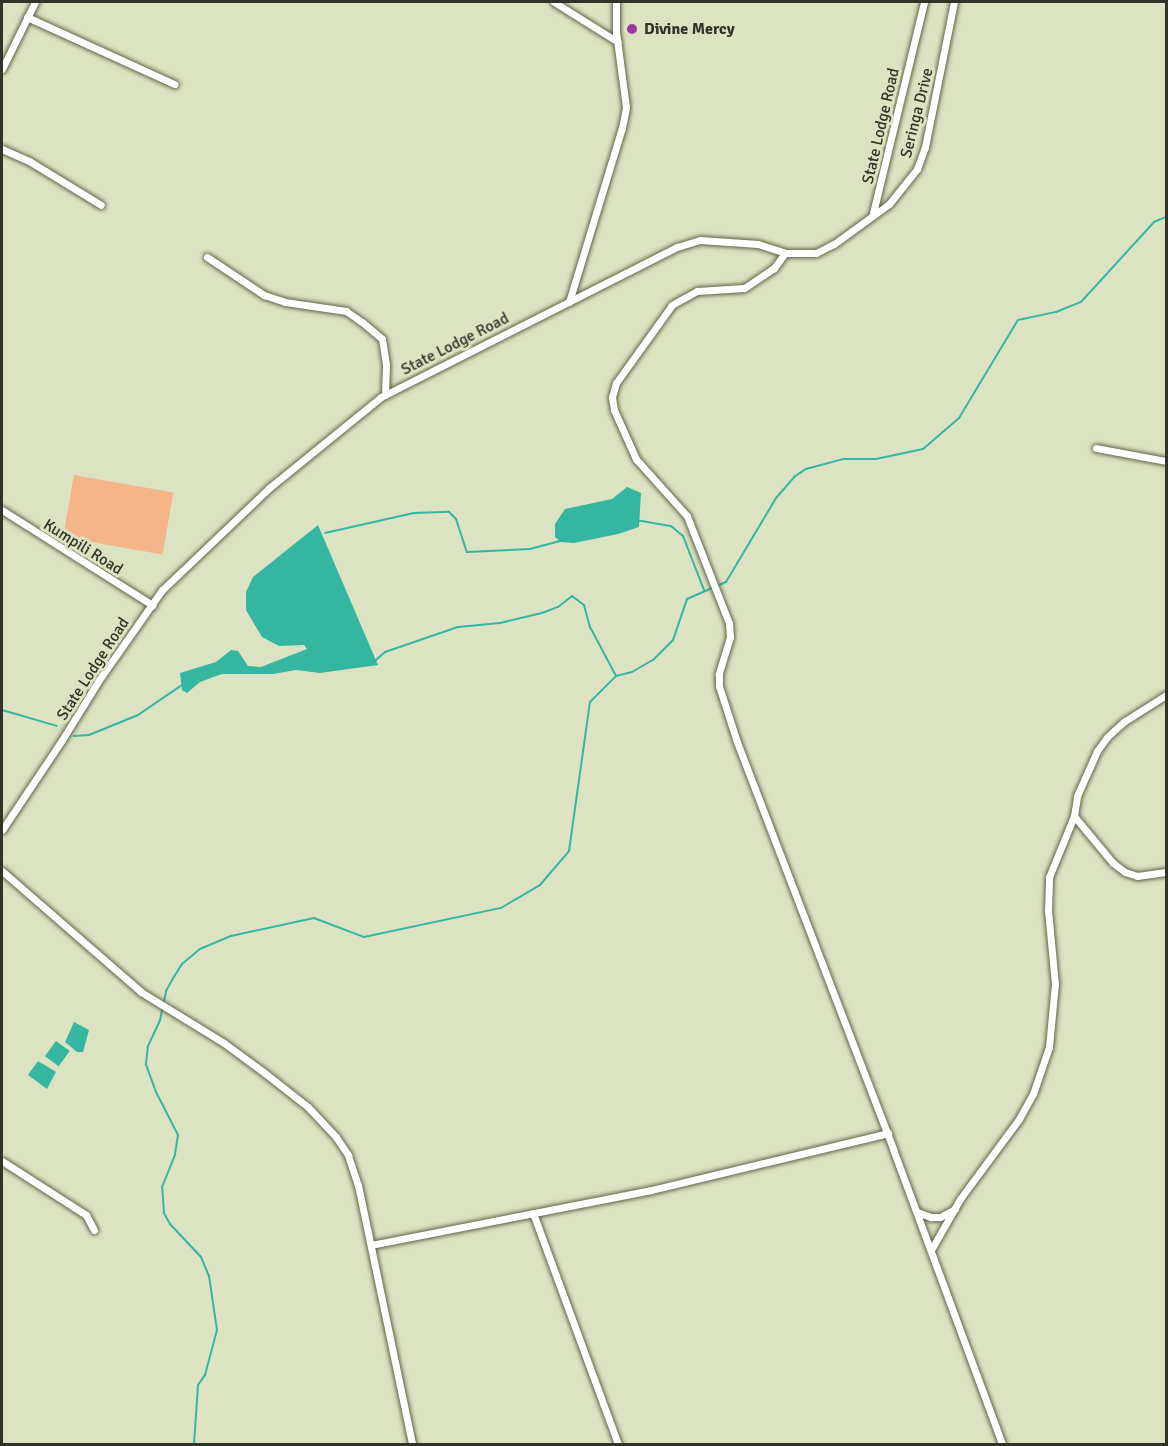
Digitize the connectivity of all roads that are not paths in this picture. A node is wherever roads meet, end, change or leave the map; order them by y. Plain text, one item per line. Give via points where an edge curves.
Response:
1 (35, 2) edge
2 (554, 2) edge
3 (616, 2) edge
4 (924, 2) edge
5 (954, 2) edge
6 (27, 17) junction
7 (618, 42) junction
8 (2, 69) edge
9 (174, 84) dead end
10 (2, 149) edge
11 (101, 205) dead end
12 (873, 213) junction
13 (784, 253) junction
14 (207, 257) dead end
15 (568, 302) junction
16 (385, 395) junction
17 (1096, 448) dead end
18 (1167, 461) edge
19 (2, 510) edge
20 (152, 605) junction
21 (1167, 695) edge
22 (1074, 816) junction
23 (2, 830) edge
24 (2, 871) edge
25 (1167, 872) edge
26 (888, 1133) junction
27 (2, 1161) edge
28 (955, 1209) junction
29 (916, 1212) junction
30 (533, 1214) junction
31 (94, 1230) dead end
32 (371, 1245) junction
33 (931, 1250) junction
34 (412, 1444) edge
35 (618, 1444) edge
36 (1002, 1444) edge

1 - 6 street
2 - 7 street
3 - 7 street
4 - 12 street, State Lodge Road
5 - 12 street, Seringa Drive via 931,123 917,170 901,192
6 - 8 street
6 - 9 street
7 - 15 street via 626,107 622,128
10 - 11 street
12 - 13 street, State Lodge Road via 816,253
13 - 15 street, State Lodge Road via 758,244 700,240 639,264
13 - 26 street via 774,268 744,288 697,291 678,300 660,319 616,383 615,415 629,446 687,516 712,580 731,631 719,686
14 - 16 street via 264,295 346,311 362,322 381,339 386,365
15 - 16 street, State Lodge Road
16 - 20 street, State Lodge Road via 269,488 162,590
17 - 18 street
19 - 20 street, Kumpili Road
20 - 23 street, State Lodge Road
21 - 22 street via 1107,737 1089,767
22 - 25 street via 1125,872 1137,876
22 - 28 street via 1049,877 1054,984 1049,1047 1033,1094 1019,1119
24 - 32 street via 157,1003 241,1055 326,1124 348,1155
26 - 29 street
26 - 30 street
27 - 31 street via 86,1215
28 - 29 street via 931,1217
28 - 33 street
29 - 33 street
30 - 32 street
30 - 35 street
32 - 34 street
33 - 36 street

